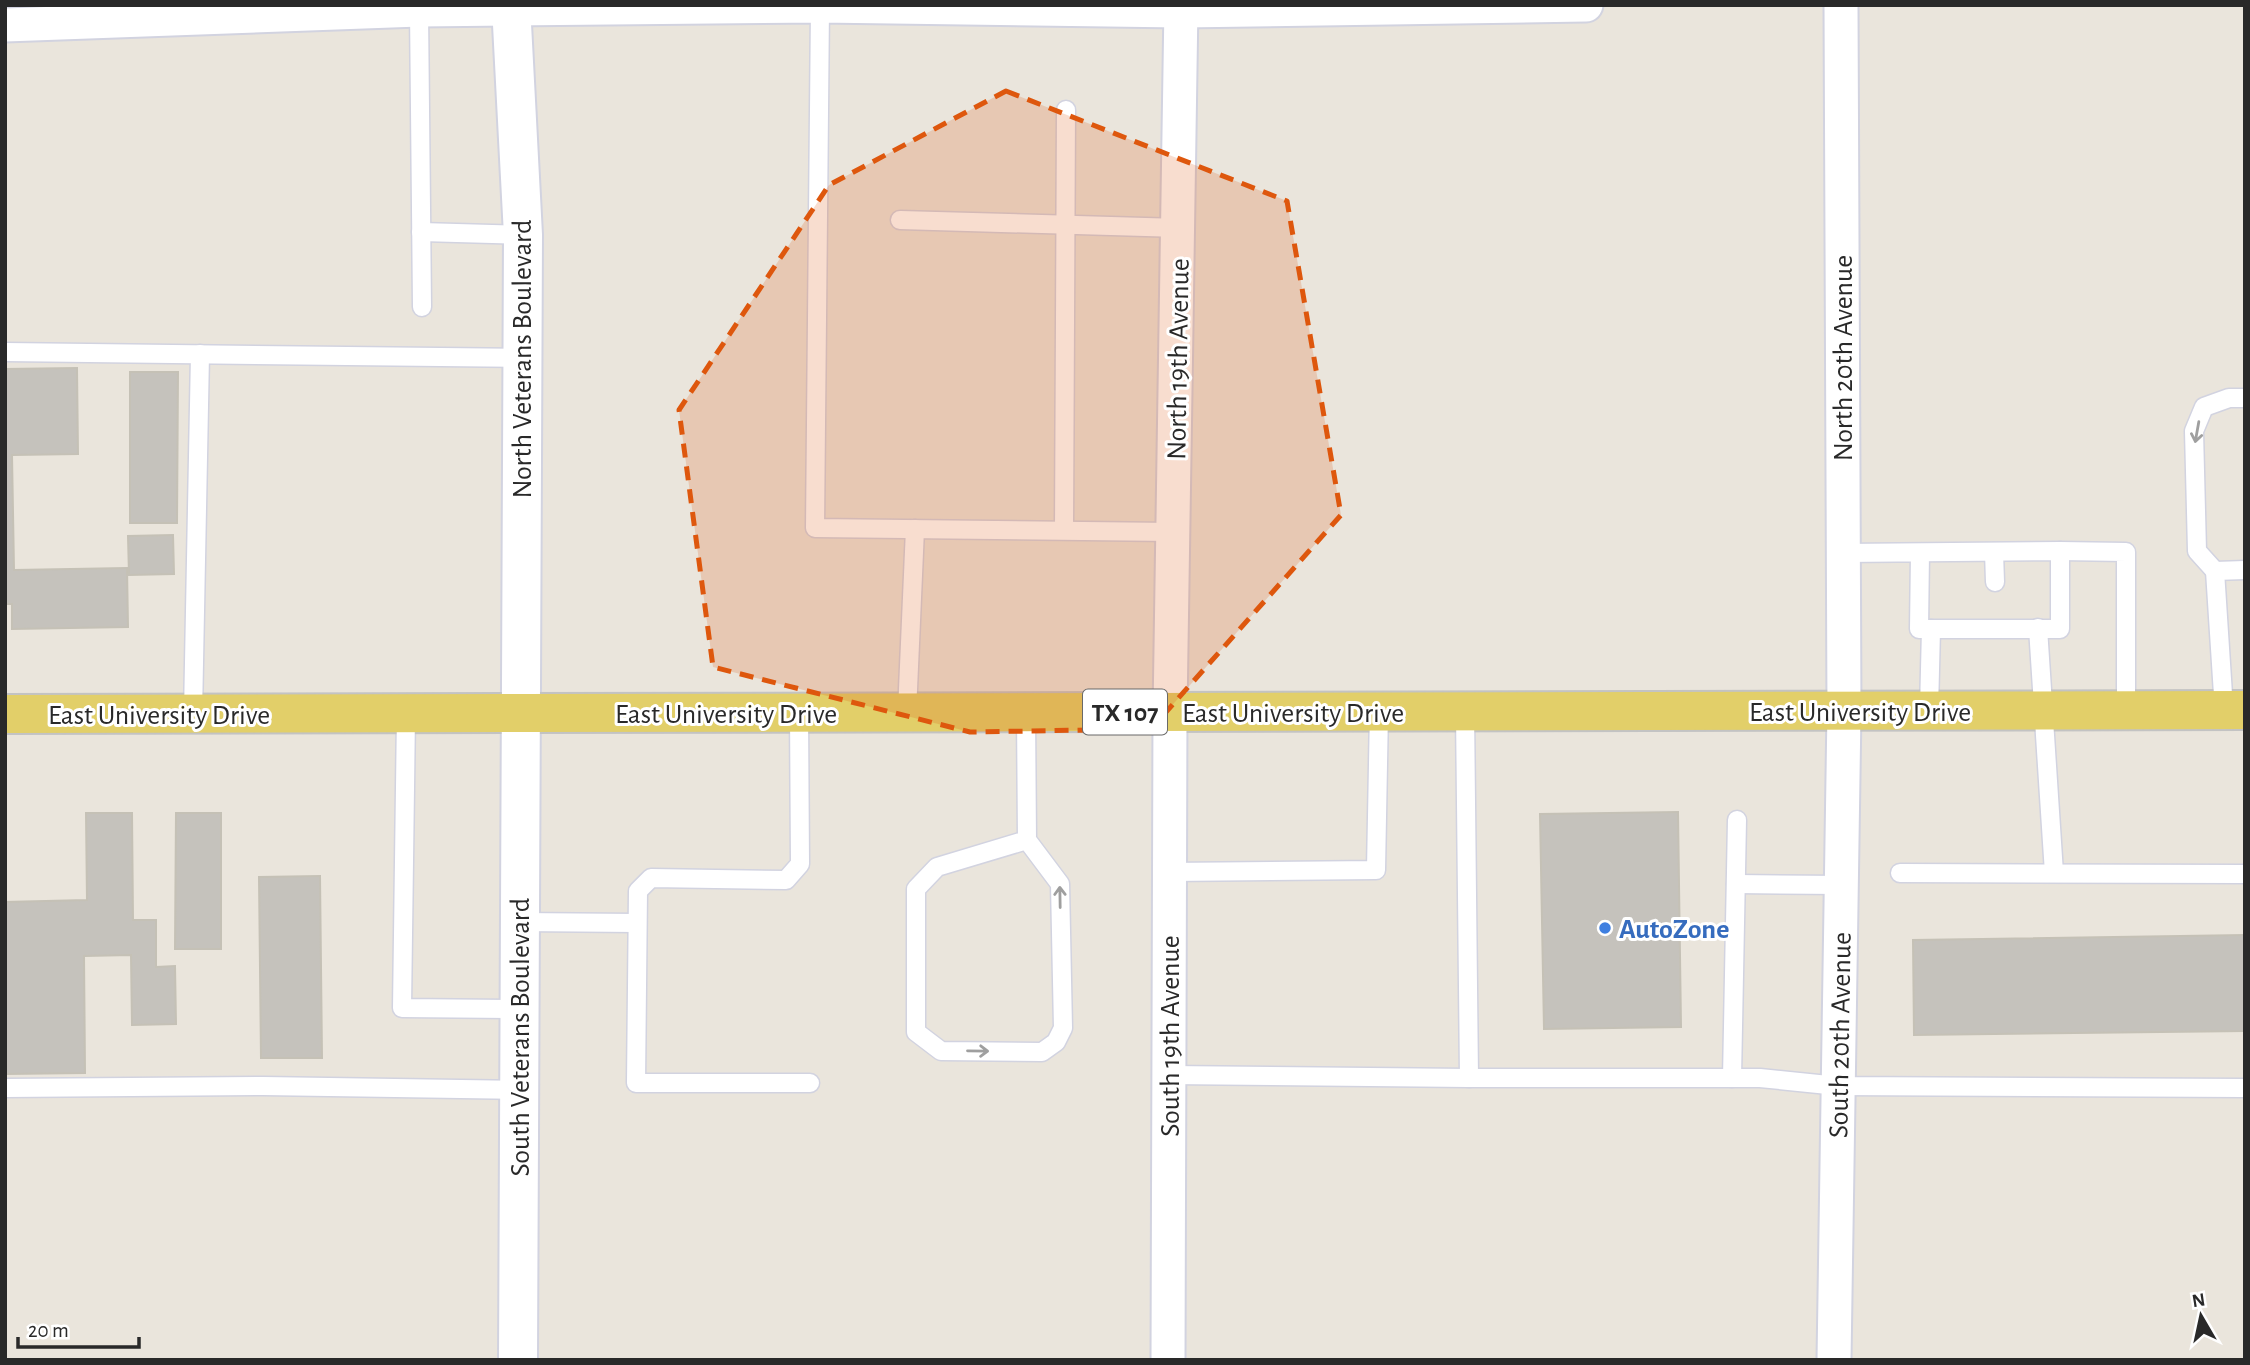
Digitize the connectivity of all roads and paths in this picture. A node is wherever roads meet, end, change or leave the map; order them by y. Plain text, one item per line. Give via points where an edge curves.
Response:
1 (1586, 5) edge
2 (1841, 5) edge
3 (820, 6) edge
4 (511, 7) edge
5 (1181, 8) edge
6 (419, 10) junction
7 (5, 25) edge
8 (1066, 110) dead end
9 (900, 220) dead end
10 (1066, 225) junction
11 (1180, 228) junction
12 (421, 232) junction
13 (523, 235) junction
14 (422, 307) dead end
15 (5, 352) edge
16 (201, 354) junction
17 (522, 358) junction
18 (2245, 398) edge
19 (915, 529) junction
20 (1064, 530) junction
21 (1173, 532) junction
22 (2060, 551) junction
23 (1994, 552) junction
24 (1843, 553) junction
25 (1920, 553) junction
26 (2245, 570) edge
27 (2215, 571) junction
28 (1995, 582) dead end
29 (2038, 628) junction
30 (1931, 629) junction
31 (1929, 710) junction
32 (2235, 710) edge
33 (1379, 711) junction
34 (1465, 711) junction
35 (1844, 711) junction
36 (2045, 711) junction
37 (2126, 711) junction
38 (907, 712) junction
39 (1170, 712) junction
40 (520, 713) junction
41 (799, 713) junction
42 (1026, 713) junction
43 (5, 714) edge
44 (193, 714) junction
45 (406, 714) junction
46 (1737, 820) dead end
47 (1027, 840) junction
48 (1169, 872) junction
49 (1900, 873) dead end
50 (2054, 873) junction
51 (2245, 874) edge
52 (1736, 884) junction
53 (1841, 885) junction
54 (519, 922) junction
55 (637, 923) junction
56 (519, 1009) junction
57 (1169, 1075) junction
58 (1469, 1078) junction
59 (1732, 1078) junction
60 (810, 1083) dead end
61 (1838, 1086) junction
62 (5, 1088) edge
63 (2245, 1088) edge
64 (519, 1090) junction
65 (519, 1360) edge
66 (1168, 1360) edge
67 (1834, 1360) edge

1 - 5 street
2 - 24 street, North 20th Avenue
3 - 4 street
3 - 5 street
3 - 19 lane via 815,528
4 - 6 street
4 - 13 street, North Veterans Boulevard
5 - 11 street, North 19th Avenue
6 - 7 street
6 - 12 lane
8 - 10 lane
9 - 10 lane
10 - 11 lane
10 - 20 lane
11 - 21 street, North 19th Avenue
12 - 13 lane
12 - 14 lane
13 - 17 street, North Veterans Boulevard
15 - 16 lane
16 - 17 lane
16 - 44 lane
17 - 40 street, North Veterans Boulevard
18 -> 27 lane via 2204,407 2194,431 2197,551
19 - 20 lane
19 - 38 lane
20 - 21 lane
21 - 39 street, North 19th Avenue
22 - 23 lane
22 - 29 lane via 2060,629
22 - 37 lane via 2126,552
23 - 25 lane
23 - 28 lane
24 - 25 lane
24 - 35 street, North 20th Avenue
25 - 30 lane via 1919,629
26 - 27 lane
27 - 32 lane
29 - 30 lane
29 - 36 lane
30 - 31 lane
31 - 35 main road, East University Drive / TX 107
31 - 36 main road, East University Drive / TX 107
32 - 37 main road, East University Drive / TX 107
33 - 34 main road, East University Drive / TX 107
33 - 39 main road, East University Drive / TX 107
33 - 48 lane via 1376,870
34 - 35 main road, East University Drive / TX 107
34 - 58 lane
35 - 53 street, South 20th Avenue
36 - 37 main road, East University Drive / TX 107
36 - 50 lane
38 - 41 main road, East University Drive / TX 107
38 - 42 main road, East University Drive / TX 107
39 - 42 main road, East University Drive / TX 107
39 - 48 street, South 19th Avenue
40 - 41 main road, East University Drive / TX 107
40 - 45 main road, East University Drive / TX 107
40 - 54 street, South Veterans Boulevard
41 - 55 lane via 800,864 786,880 652,878 638,891
42 - 47 lane
43 - 44 main road, East University Drive / TX 107
44 - 45 main road, East University Drive / TX 107
45 - 56 lane via 402,1008
46 - 52 lane
47 -> 47 lane via 937,867 916,889 916,1032 941,1051 1042,1052 1056,1042 1063,1028 1060,884
48 - 57 street, South 19th Avenue
49 - 50 lane
50 - 51 lane
52 - 53 lane
52 - 59 lane
53 - 61 street, South 20th Avenue
54 - 55 lane
54 - 56 street, South Veterans Boulevard
55 - 60 lane via 636,1083
56 - 64 street, South Veterans Boulevard
57 - 58 lane
57 - 66 street, South 19th Avenue
58 - 59 lane
59 - 61 lane
61 - 63 lane
61 - 67 street, South 20th Avenue
62 - 64 lane
64 - 65 street, South Veterans Boulevard

